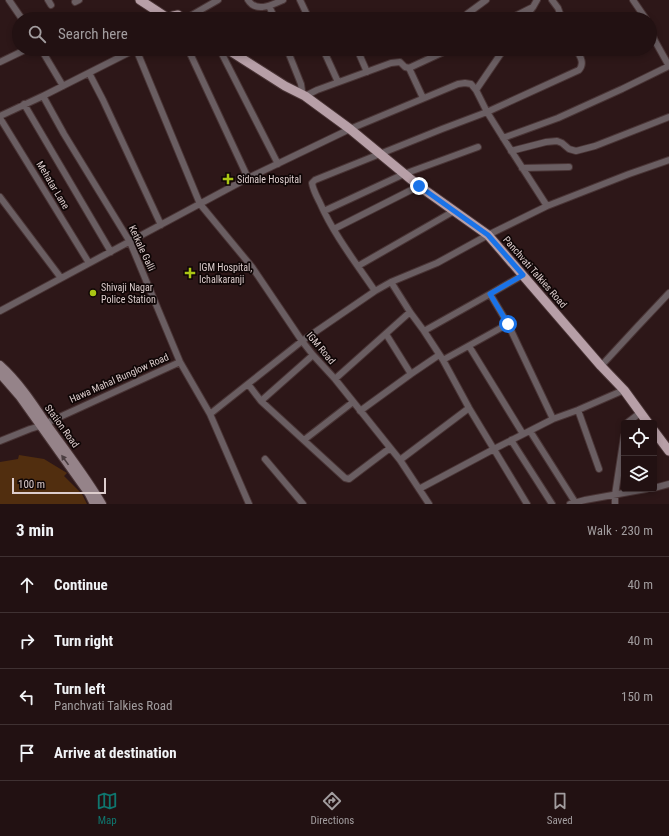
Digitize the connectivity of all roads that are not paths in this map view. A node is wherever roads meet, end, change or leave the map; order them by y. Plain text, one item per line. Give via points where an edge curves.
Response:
1 (8, 0) edge
2 (140, 0) edge
3 (218, 0) edge
4 (248, 0) edge
5 (283, 0) edge
6 (300, 0) edge
7 (486, 0) edge
8 (537, 0) edge
9 (552, 0) edge
10 (634, 0) edge
11 (269, 6) junction
12 (533, 7) junction
13 (17, 12) edge
14 (159, 12) edge
15 (197, 12) edge
16 (272, 12) edge
17 (306, 12) edge
18 (470, 12) edge
19 (523, 12) edge
20 (529, 12) edge
21 (559, 12) edge
22 (642, 12) edge
23 (657, 45) edge
24 (12, 56) edge
25 (45, 56) edge
26 (122, 56) edge
27 (139, 56) edge
28 (191, 56) edge
29 (223, 56) edge
30 (238, 56) edge
31 (290, 56) edge
32 (326, 56) edge
33 (359, 56) edge
34 (435, 56) edge
35 (499, 56) edge
36 (579, 56) edge
37 (0, 62) edge
38 (669, 66) edge
39 (409, 68) junction
40 (367, 72) junction
41 (89, 73) junction
42 (338, 82) junction
43 (63, 86) junction
44 (476, 90) junction
45 (303, 95) junction
46 (43, 96) junction
47 (423, 98) junction
48 (24, 104) junction
49 (487, 112) junction
50 (0, 117) edge
51 (669, 117) edge
52 (350, 129) junction
53 (504, 138) junction
54 (478, 147) dead end
55 (511, 151) junction
56 (380, 154) junction
57 (669, 160) edge
58 (278, 164) junction
59 (569, 167) dead end
60 (522, 168) junction
61 (404, 174) junction
62 (248, 178) junction
63 (419, 186) junction
64 (0, 197) edge
65 (200, 204) junction
66 (547, 206) junction
67 (324, 211) junction
68 (454, 211) junction
69 (161, 225) junction
70 (334, 229) junction
71 (488, 235) junction
72 (130, 242) junction
73 (111, 252) junction
74 (89, 263) junction
75 (358, 266) junction
76 (523, 275) junction
77 (61, 278) junction
78 (391, 282) junction
79 (375, 291) junction
80 (490, 294) junction
81 (669, 294) edge
82 (0, 311) edge
83 (410, 312) junction
84 (508, 324) junction
85 (424, 331) junction
86 (386, 334) junction
87 (302, 341) junction
88 (469, 346) junction
89 (312, 355) junction
90 (439, 355) junction
91 (443, 360) junction
92 (180, 362) junction
93 (0, 365) edge
94 (601, 366) junction
95 (0, 374) edge
96 (411, 374) junction
97 (335, 379) junction
98 (248, 384) junction
99 (624, 390) junction
100 (262, 400) junction
101 (353, 402) junction
102 (469, 408) junction
103 (578, 410) junction
104 (360, 411) junction
105 (210, 414) junction
106 (640, 414) junction
107 (553, 419) junction
108 (631, 420) edge
109 (645, 420) edge
110 (43, 424) junction
111 (526, 433) junction
112 (657, 435) edge
113 (304, 440) junction
114 (511, 440) junction
115 (0, 441) edge
116 (390, 448) junction
117 (494, 449) junction
118 (669, 451) edge
119 (621, 456) edge
120 (265, 459) dead end
121 (400, 460) junction
122 (599, 469) dead end
123 (669, 484) edge
124 (657, 487) edge
125 (419, 489) junction
126 (630, 492) edge
127 (615, 495) junction
128 (573, 503) edge
129 (94, 504) edge
130 (102, 504) edge
131 (249, 504) edge
132 (303, 504) edge
133 (429, 504) edge
134 (527, 504) edge
135 (552, 504) edge
136 (615, 504) edge

1 - 13 street
2 - 14 main road
3 - 15 street
4 - 11 street via 256,7
5 - 11 street
6 - 17 street
7 - 18 street
8 - 12 street
9 - 21 street
10 - 22 street
11 - 16 street
12 - 19 street
12 - 20 street
23 - 38 street
24 - 37 street
25 - 43 street
26 - 41 street
27 - 65 street, IGM Road
28 - 62 street
29 - 58 street
30 - 45 main road, Panchvati Talkies Road
31 - 45 street
32 - 42 street
33 - 40 street
34 - 39 street
35 - 44 street
36 - 49 street via 582,67 579,70
38 - 53 street via 558,118
39 - 40 street via 400,62
39 - 47 street
40 - 42 street
41 - 43 street
41 - 69 street
42 - 45 street
43 - 46 street
44 - 47 street via 471,84 458,84
44 - 49 street
45 - 52 main road, Panchvati Talkies Road
46 - 48 street
46 - 72 street, Ketkale Galli
47 - 52 street
48 - 50 street
48 - 73 street
49 - 53 street
49 - 56 street
50 - 74 street, Mehatar Lane
51 - 55 street via 576,151 557,141
52 - 56 main road, Panchvati Talkies Road
52 - 58 street
53 - 55 street
54 - 61 street
55 - 60 street
56 - 61 main road, Panchvati Talkies Road
56 - 67 street via 312,183
57 - 66 street
58 - 62 street
59 - 60 street
60 - 66 street
61 - 63 main road, Panchvati Talkies Road
61 - 67 street
62 - 65 street
63 - 68 main road, Panchvati Talkies Road
63 - 70 street
64 - 77 street
65 - 69 street
65 - 87 street, IGM Road via 252,267
66 - 71 street
67 - 70 street
68 - 71 main road, Panchvati Talkies Road
68 - 75 street
69 - 72 street
70 - 75 street
71 - 76 main road, Panchvati Talkies Road
71 - 78 street via 437,263
72 - 73 street
72 - 92 street, Ketkale Galli
73 - 74 street
74 - 77 street
75 - 79 street
76 - 80 street
76 - 94 main road, Panchvati Talkies Road
77 - 82 street
78 - 79 street
78 - 83 street
79 - 87 street
80 - 84 street
80 - 85 street
81 - 94 street
83 - 85 street
83 - 86 street
84 - 88 street
84 - 107 street
85 - 90 street
86 - 96 street
86 - 97 street
87 - 89 street, IGM Road
87 - 98 street
88 - 91 street
88 - 111 street
89 - 97 street, IGM Road
89 - 100 street
90 - 91 street
90 - 96 street
91 - 102 street
92 - 105 street, Ketkale Galli
92 - 110 street, Hawa Mahal Bunglow Road
93 - 110 main road, Station Road via 31,400
94 - 99 main road, Panchvati Talkies Road
95 - 110 main road, Station Road
96 - 104 street
97 - 101 street, IGM Road
98 - 100 street
98 - 105 street
99 - 103 street
99 - 106 main road, Panchvati Talkies Road
100 - 113 street
101 - 104 street, IGM Road
101 - 113 street
102 - 117 street
102 - 121 street
103 - 107 street
103 - 122 street
104 - 116 street, IGM Road
105 - 131 street, Ketkale Galli
106 - 108 street
106 - 109 main road, Panchvati Talkies Road
107 - 111 street
110 - 115 street, Hawa Mahal Bunglow Road
129 -> 110 main road, Station Road
110 - 130 main road, Station Road via 84,474
111 - 114 street
111 - 128 street
112 - 118 main road
113 - 116 street via 345,478 349,478
114 - 117 street
114 - 135 street
116 - 121 street, IGM Road
117 - 125 street
117 - 134 street
119 - 127 street
120 - 132 street
121 - 125 street, IGM Road
123 - 124 street
125 - 133 street, IGM Road
126 - 127 street
127 - 128 street
127 - 136 street

